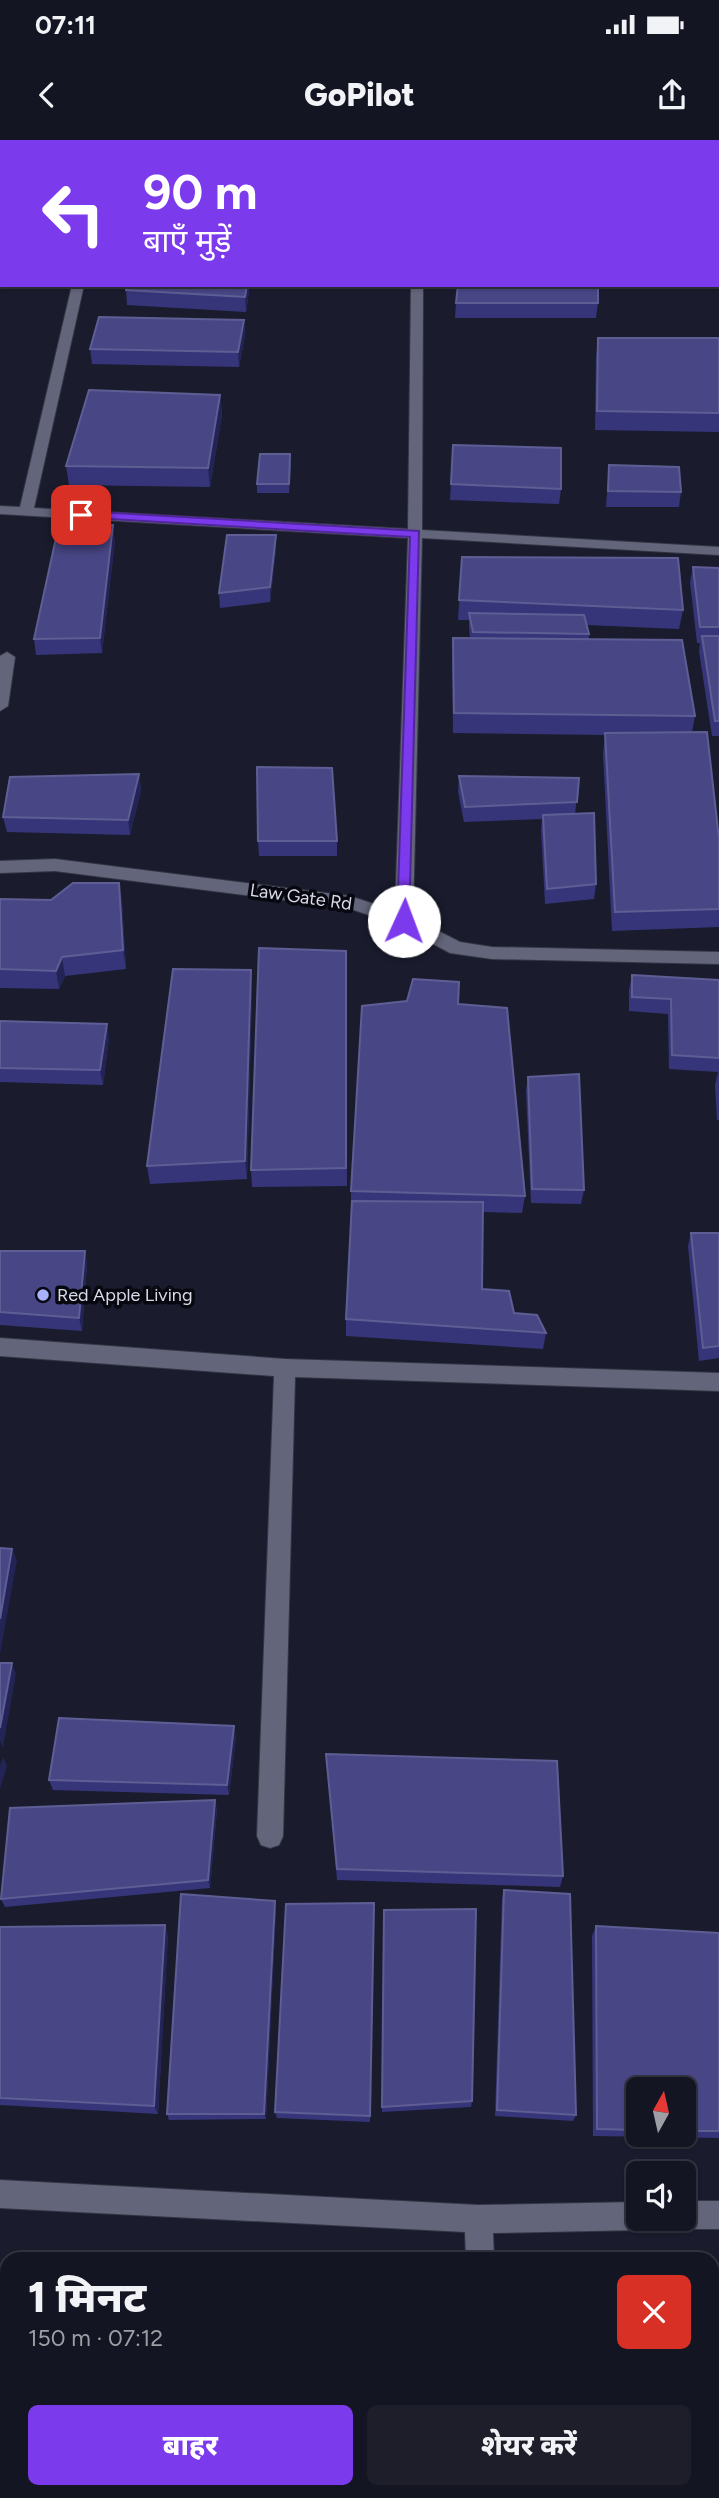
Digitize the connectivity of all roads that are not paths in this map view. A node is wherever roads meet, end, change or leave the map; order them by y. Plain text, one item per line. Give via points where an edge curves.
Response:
1 (78, 287) edge
2 (417, 287) edge
3 (0, 510) edge
4 (26, 512) junction
5 (415, 534) junction
6 (719, 551) edge
7 (7, 657) dead end
8 (0, 706) edge
9 (0, 867) edge
10 (404, 921) junction
11 (719, 958) edge
12 (0, 1347) edge
13 (285, 1368) junction
14 (719, 1382) edge
15 (270, 1836) dead end
16 (0, 2193) edge
17 (696, 2215) edge
18 (719, 2215) edge
19 (626, 2216) edge
20 (478, 2219) junction
21 (480, 2252) edge

1 - 4 street
2 - 5 street
3 - 4 street
4 - 5 street
5 - 6 street
5 - 10 street
7 - 8 street
9 - 10 street, Law Gate Rd via 55,865 350,902
10 - 11 street, Law Gate Rd via 456,948 492,953
12 - 13 street
13 - 14 street
13 - 15 street
16 - 20 street
17 - 18 street
19 - 20 street
20 - 21 street

